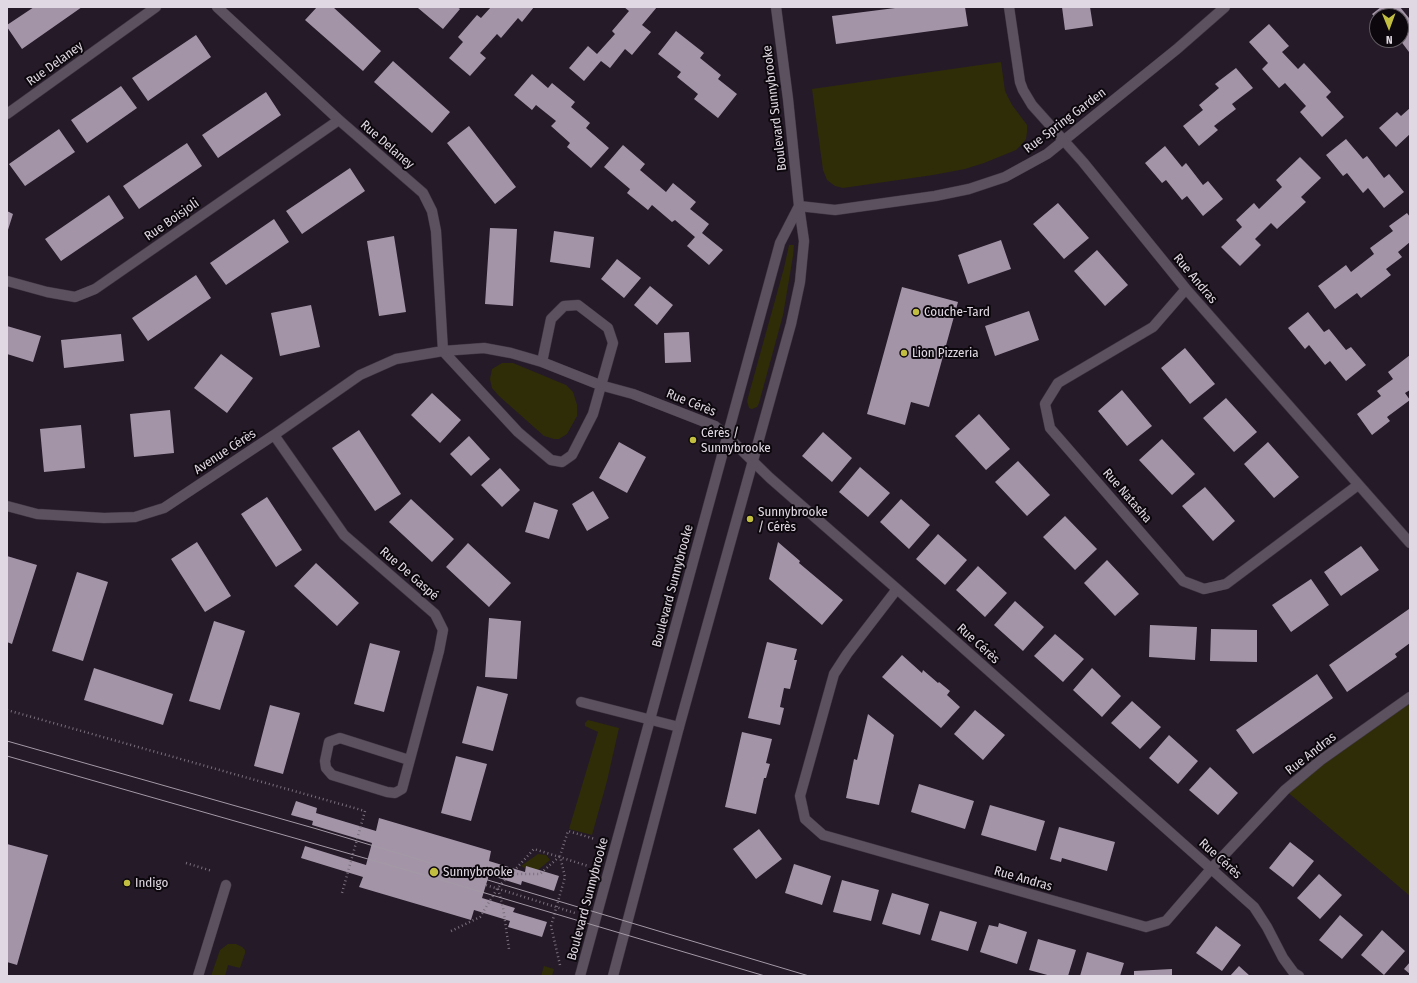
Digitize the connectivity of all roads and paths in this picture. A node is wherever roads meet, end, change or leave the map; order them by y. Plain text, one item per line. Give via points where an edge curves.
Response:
1 (156, 7) edge
2 (217, 7) edge
3 (776, 7) edge
4 (1009, 7) edge
5 (1225, 7) edge
6 (7, 114) edge
7 (339, 120) junction
8 (1063, 140) junction
9 (799, 206) junction
10 (7, 281) edge
11 (1186, 289) junction
12 (443, 351) junction
13 (542, 362) junction
14 (600, 385) junction
15 (274, 435) junction
16 (727, 436) junction
17 (752, 460) junction
18 (1358, 484) junction
19 (7, 506) edge
20 (1410, 544) edge
21 (897, 589) junction
22 (1410, 697) edge
23 (581, 702) dead end
24 (7, 710) edge
25 (650, 720) junction
26 (679, 727) junction
27 (410, 760) junction
28 (595, 839) dead end
29 (560, 856) junction
30 (186, 863) dead end
31 (588, 866) dead end
32 (1211, 869) junction
33 (212, 871) dead end
34 (510, 874) junction
35 (226, 884) dead end
36 (486, 885) dead end
37 (498, 889) junction
38 (342, 893) dead end
39 (556, 908) junction
40 (575, 913) dead end
41 (451, 931) dead end
42 (509, 949) dead end
43 (560, 965) dead end
44 (198, 976) edge
45 (580, 976) edge
46 (613, 976) edge
47 (1299, 976) edge

1 - 6 street, Rue Delaney
2 - 7 street, Rue Delaney
3 - 9 street, Boulevard Sunnybrooke
4 - 8 street, Rue Andras via 1023,90 1032,105
5 - 8 street, Rue Spring Garden
7 - 10 street, Rue Boisjoli via 95,289 75,297
7 - 12 street, Rue Delaney via 423,193 432,211 436,231
8 - 9 street, Rue Spring Garden via 1017,171 969,189 835,210
8 - 11 street, Rue Andras
9 - 16 street, Boulevard Sunnybrooke via 780,243
9 - 17 street, Boulevard Sunnybrooke via 804,241 797,294
11 - 18 street, Rue Andras
11 - 18 street, Rue Natasha via 1154,327 1058,383 1045,404 1050,428 1183,581 1204,589 1226,584
12 - 13 street, Rue Cérès via 484,348
12 - 14 street via 518,432 551,460 562,462 572,455 593,414
12 - 15 street, Avenue Cérès via 396,359 360,375
13 - 14 street, Rue Cérès
13 - 14 street via 551,319 564,306 578,305 608,328 613,343
14 - 16 street, Rue Cérès via 634,394 709,423
15 - 19 street, Avenue Cérès via 164,508 135,517 37,514
15 - 27 street, Rue De Gaspé via 344,534 435,614 443,630
16 - 17 street, Rue Cérès
16 - 25 street, Boulevard Sunnybrooke
17 - 21 street, Rue Cérès
17 - 26 street, Boulevard Sunnybrooke
18 - 20 street, Rue Andras
21 - 32 street, Rue Cérès
21 - 32 street, Rue Andras via 834,674 800,796 805,819 823,835 1146,927 1166,921
22 - 32 street, Rue Andras via 1321,760 1285,790
23 - 25 street
24 - 38 path via 365,811
25 - 26 street
25 - 45 street, Boulevard Sunnybrooke
26 - 46 street, Boulevard Sunnybrooke
27 - 27 street, Rue De Gaspé via 402,789 394,793 332,774 326,768 325,761 329,742 340,738
28 - 29 path via 568,831
29 - 31 path
29 - 34 path via 540,874
29 - 34 path via 534,849
29 - 39 path via 565,877
30 - 33 path
32 - 47 street, Rue Cérès via 1254,907 1268,927 1283,958
34 - 37 path
35 - 44 street
36 - 37 path
37 - 39 path
37 - 41 path via 480,917
37 - 42 path
39 - 40 path
39 - 43 path via 551,926

